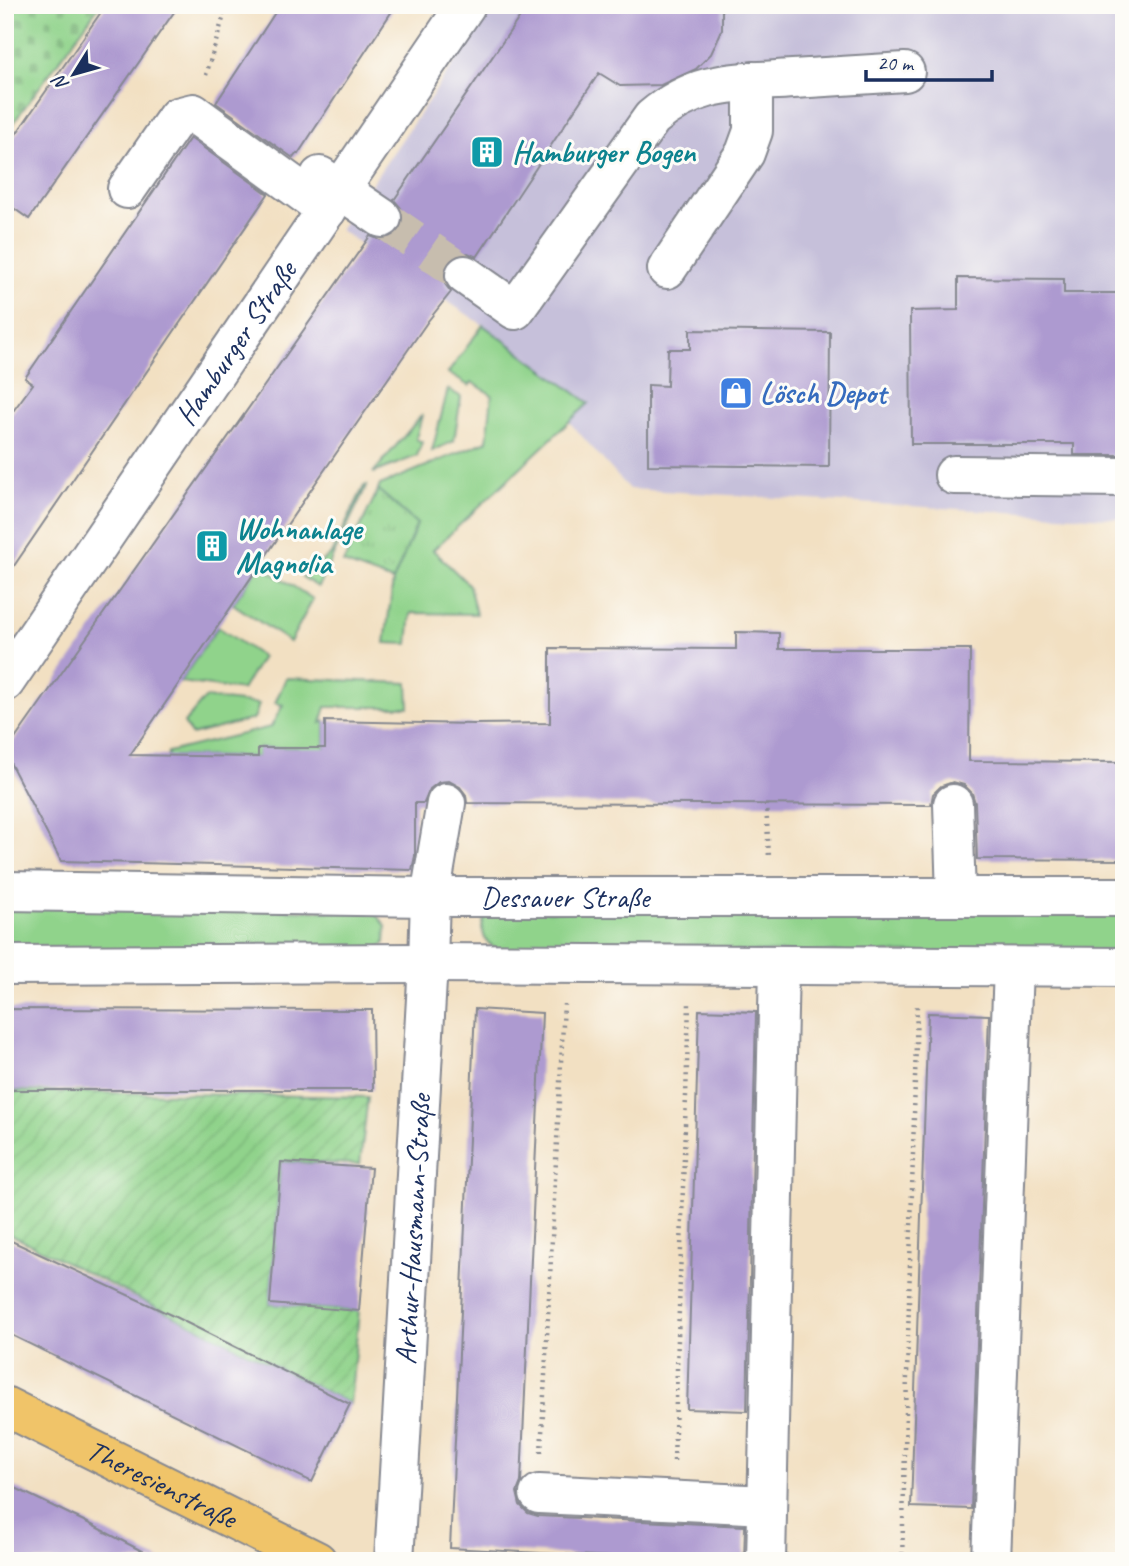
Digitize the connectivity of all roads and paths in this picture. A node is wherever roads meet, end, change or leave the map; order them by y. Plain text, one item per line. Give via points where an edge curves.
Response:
1 (227, 5) edge
2 (466, 5) edge
3 (905, 72) dead end
4 (753, 81) junction
5 (219, 109) joint
6 (127, 189) dead end
7 (334, 200) junction
8 (382, 218) tunnel mouth
9 (667, 269) dead end
10 (465, 275) tunnel mouth
11 (954, 475) dead end
12 (1124, 477) edge
13 (5, 682) edge
14 (446, 803) dead end
15 (766, 804) dead end
16 (953, 804) dead end
17 (5, 891) edge
18 (430, 897) junction
19 (771, 897) junction
20 (956, 897) junction
21 (1124, 897) edge
22 (428, 963) junction
23 (566, 964) junction
24 (5, 965) edge
25 (690, 965) junction
26 (779, 965) junction
27 (918, 966) junction
28 (1013, 967) junction
29 (1122, 967) edge
30 (5, 1406) edge
31 (1124, 1456) edge
32 (539, 1494) joint
33 (673, 1500) junction
34 (767, 1505) junction
35 (317, 1561) edge
36 (394, 1561) edge
37 (766, 1561) edge
38 (902, 1561) edge
39 (991, 1561) edge

1 - 5 path via 206,71 207,92
2 - 7 street, Hamburger Straße
3 - 4 street
4 - 9 street via 753,131 745,153
4 - 10 street via 694,91 652,118 525,317
5 - 7 street
6 - 7 street via 177,117 193,113
7 - 8 street
7 - 13 street, Hamburger Straße
11 - 12 street
14 - 18 street, Arthur-Hausmann-Straße
15 - 19 path
16 - 20 street
17 - 18 street, Dessauer Straße
18 - 19 street, Dessauer Straße
18 - 22 street, Arthur-Hausmann-Straße
19 - 20 street, Dessauer Straße
20 - 21 street, Dessauer Straße
22 - 23 street
22 - 24 street
22 - 36 street, Arthur-Hausmann-Straße
23 - 25 street
23 - 32 path
25 - 26 street
25 - 33 path
26 - 27 street
26 - 34 street
27 - 28 street
27 - 38 path
28 - 29 street
28 - 39 street
29 - 31 path
30 - 35 main road, Theresienstraße
32 - 33 street
33 - 34 street
34 - 37 street

